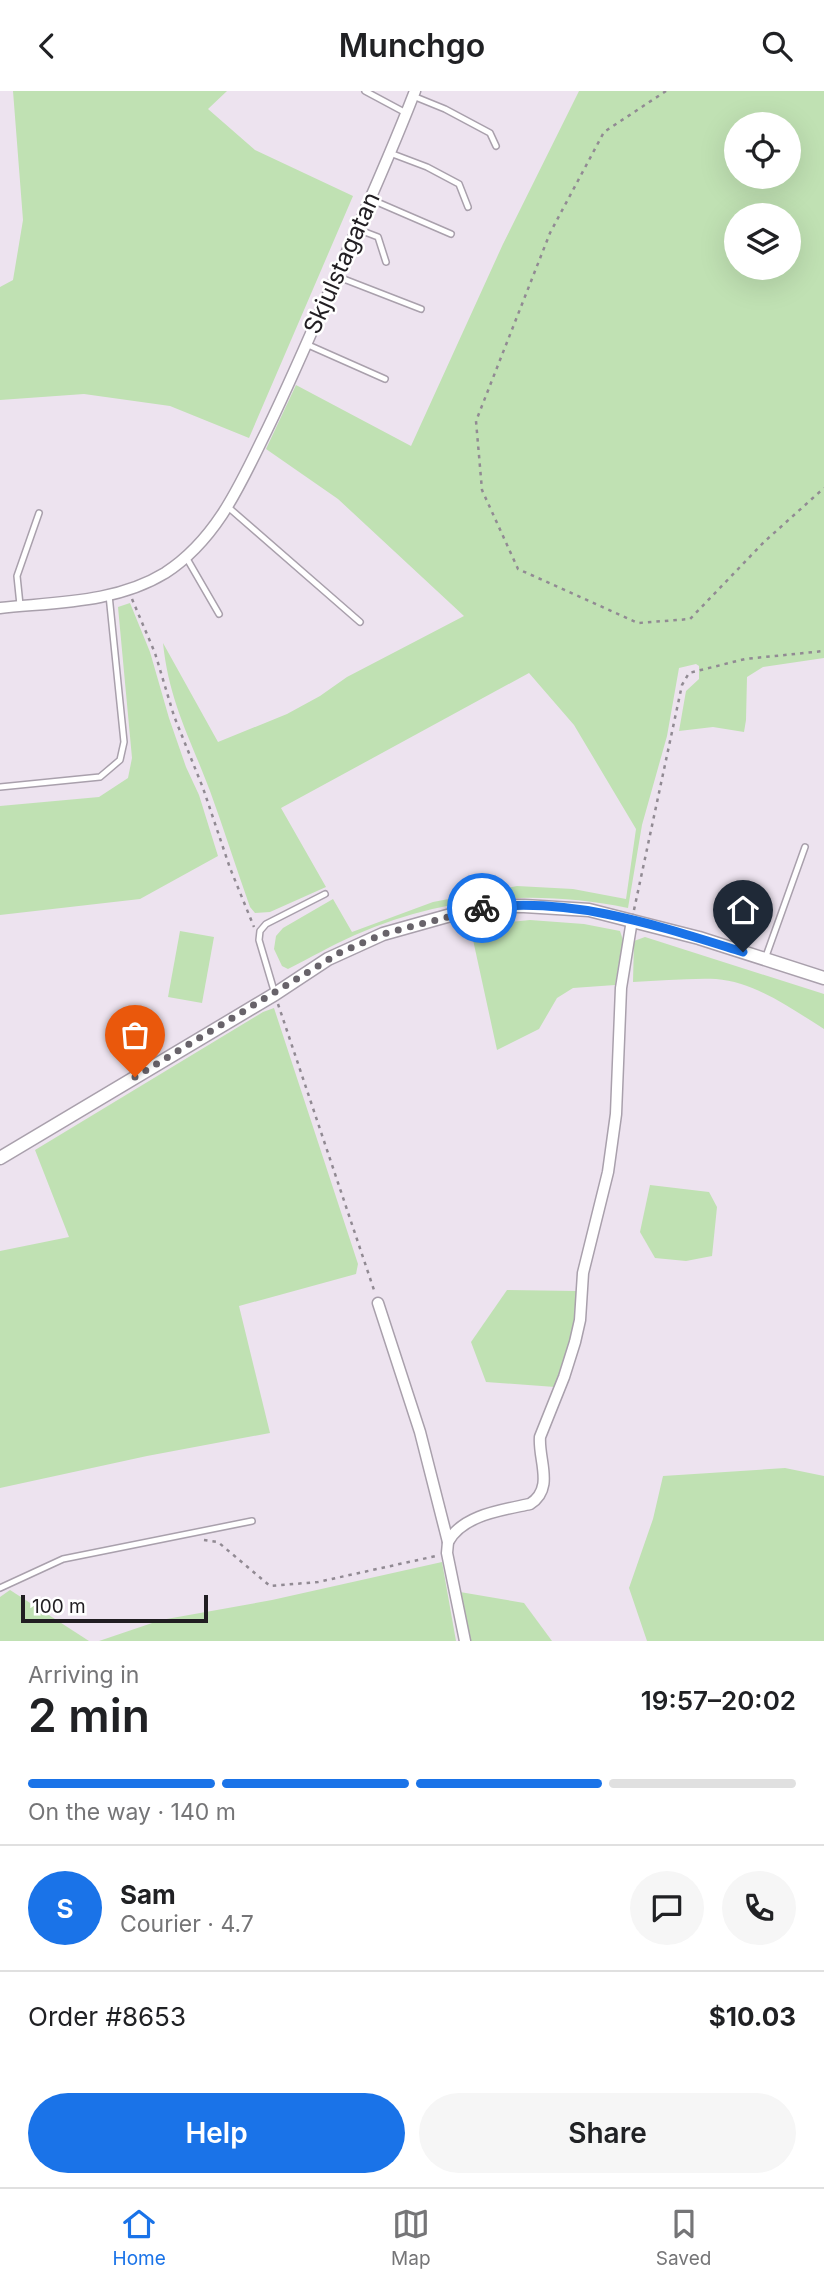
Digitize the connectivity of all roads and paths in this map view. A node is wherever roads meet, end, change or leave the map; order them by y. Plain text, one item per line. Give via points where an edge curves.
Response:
1 (365, 91) edge
2 (666, 91) edge
3 (414, 93) edge
4 (406, 113) junction
5 (496, 146) dead end
6 (390, 152) junction
7 (370, 199) junction
8 (468, 207) dead end
9 (357, 229) junction
10 (451, 234) dead end
11 (386, 262) dead end
12 (336, 276) junction
13 (421, 309) dead end
14 (306, 344) junction
15 (385, 379) dead end
16 (824, 488) edge
17 (228, 507) junction
18 (39, 513) dead end
19 (186, 557) junction
20 (128, 590) junction
21 (108, 595) junction
22 (20, 605) junction
23 (0, 608) edge
24 (219, 614) dead end
25 (360, 622) dead end
26 (824, 651) edge
27 (0, 787) edge
28 (805, 847) dead end
29 (324, 894) dead end
30 (632, 920) junction
31 (259, 940) junction
32 (765, 959) junction
33 (824, 978) edge
34 (275, 994) junction
35 (0, 1158) edge
36 (378, 1303) joint
37 (251, 1521) dead end
38 (195, 1539) dead end
39 (447, 1547) junction
40 (0, 1588) edge
41 (465, 1641) edge

1 - 4 lane
2 - 16 path via 604,132 550,233 476,421 482,490 518,569 638,623 690,619
3 - 4 street, Skjulstagatan
3 - 5 lane via 490,133
4 - 6 street, Skjulstagatan
6 - 7 street, Skjulstagatan
6 - 8 lane via 460,184
7 - 9 street, Skjulstagatan
7 - 10 lane
9 - 11 lane via 378,237
9 - 12 street, Skjulstagatan
12 - 13 lane
12 - 14 street, Skjulstagatan
14 - 15 lane
14 - 17 street, Skjulstagatan
17 - 19 street, Skjulstagatan
17 - 25 lane
18 - 22 lane via 17,576
19 - 20 street, Skjulstagatan
19 - 24 lane
20 - 21 street, Skjulstagatan
20 - 31 path via 156,653 174,716
21 - 22 street, Skjulstagatan
21 - 27 lane via 124,742 120,760 100,777
22 - 23 street, Skjulstagatan
26 - 30 path via 745,659 689,673 682,685
28 - 32 lane
29 - 31 lane via 266,924
30 - 32 street
30 - 34 street via 545,906 465,911 355,945
30 - 39 street via 621,988 613,1146 583,1273 577,1331 541,1437 545,1482 537,1500 460,1526
31 - 34 lane
32 - 33 street
34 - 35 street
34 - 36 path
36 - 39 street via 420,1432
37 - 40 lane via 63,1559
38 - 39 path via 218,1542 270,1587 318,1582
39 - 41 street

